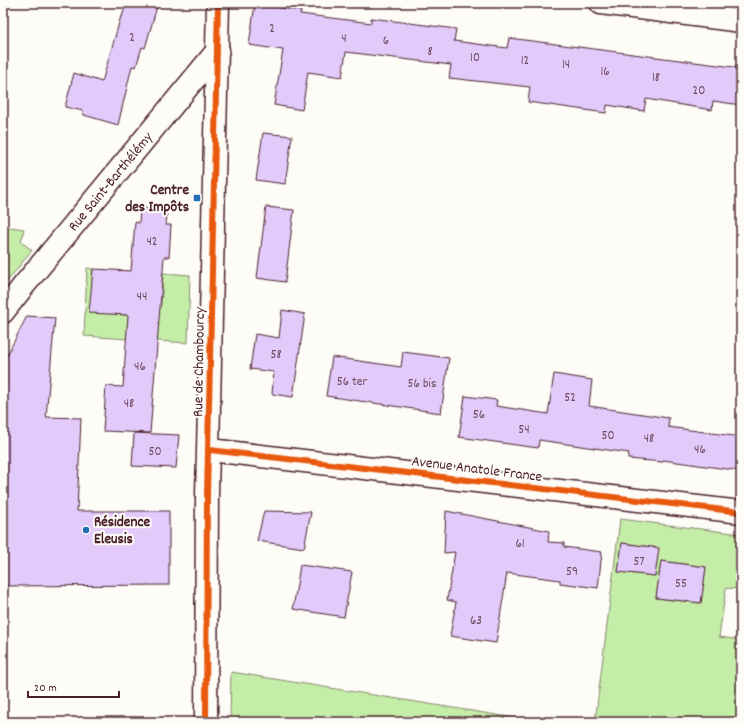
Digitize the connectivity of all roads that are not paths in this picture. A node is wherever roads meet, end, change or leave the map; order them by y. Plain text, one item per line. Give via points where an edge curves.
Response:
1 (218, 3) edge
2 (601, 3) edge
3 (741, 21) edge
4 (218, 50) junction
5 (3, 312) edge
6 (210, 450) junction
7 (741, 512) edge
8 (206, 722) edge

1 - 4 street, Rue de Chambourcy
2 - 3 street
4 - 5 street, Rue Saint-Barthélémy
4 - 6 street, Rue de Chambourcy
6 - 7 street, Avenue Anatole France
6 - 8 street, Rue de Chambourcy via 207,503

